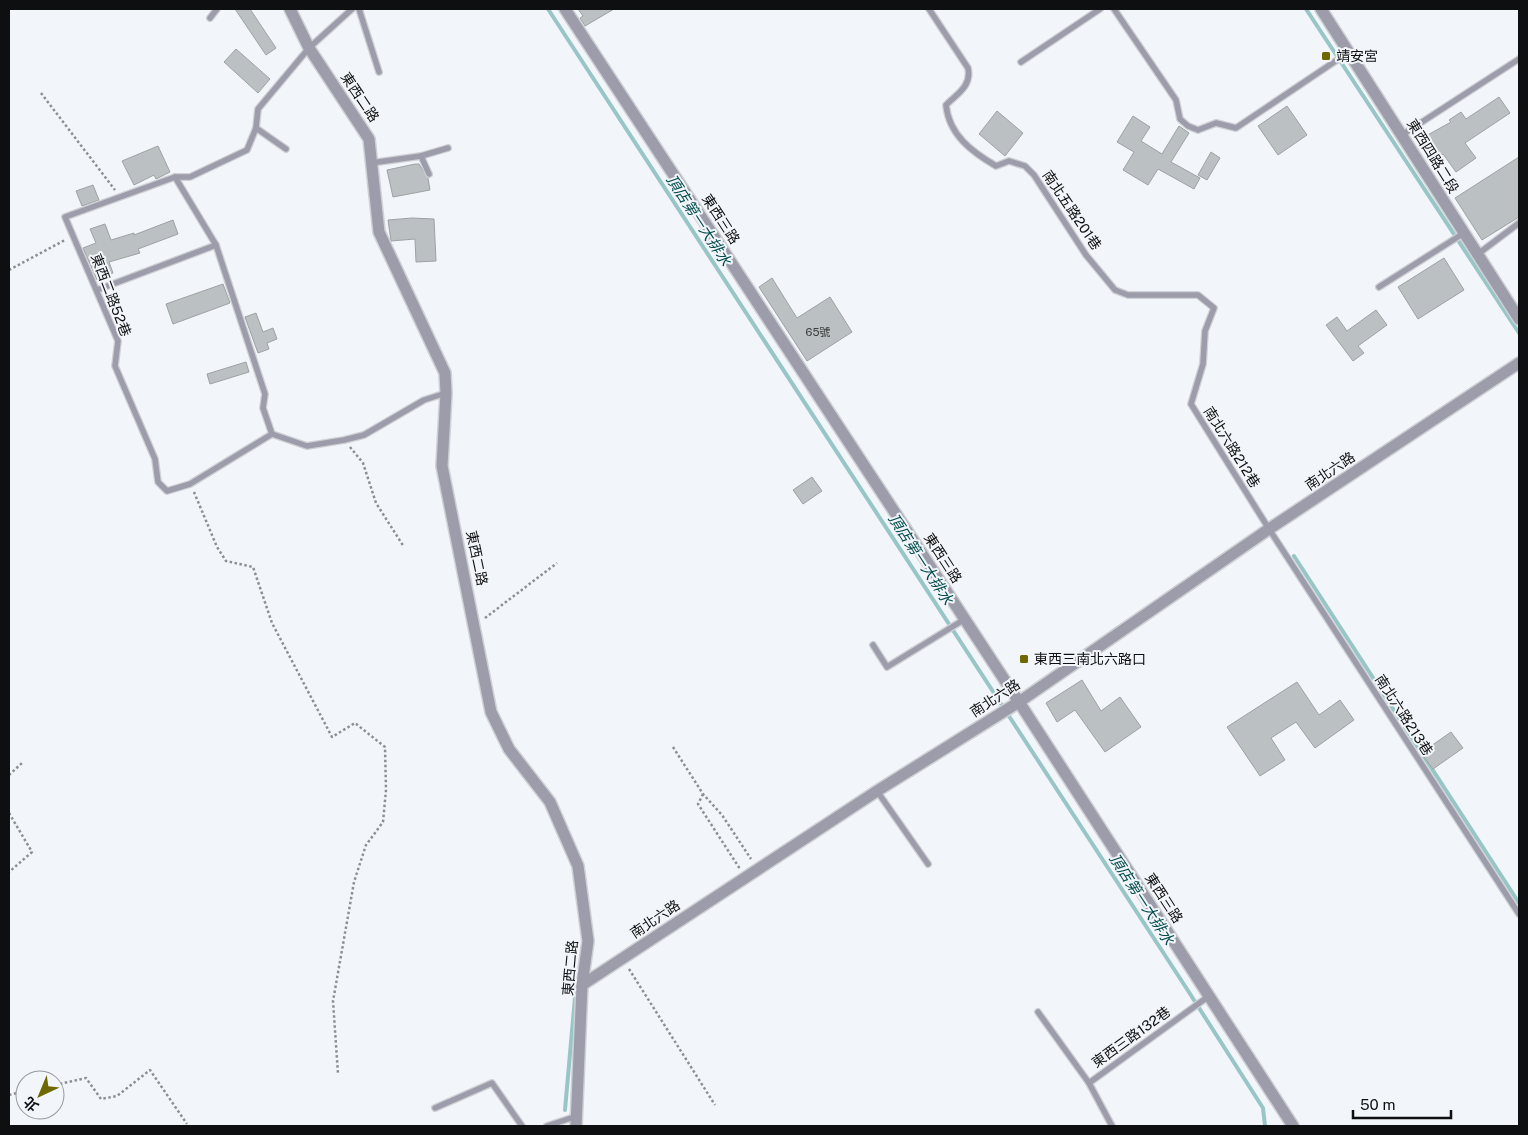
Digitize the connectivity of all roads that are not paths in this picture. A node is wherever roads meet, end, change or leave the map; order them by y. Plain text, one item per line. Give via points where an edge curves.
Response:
1 (217, 9) edge
2 (290, 9) edge
3 (352, 9) edge
4 (359, 9) edge
5 (565, 9) edge
6 (929, 9) edge
7 (1100, 9) edge
8 (1114, 9) edge
9 (1321, 9) edge
10 (210, 18) dead end
11 (308, 48) junction
12 (1349, 52) junction
13 (1519, 59) edge
14 (1020, 62) dead end
15 (379, 72) dead end
16 (256, 128) junction
17 (1402, 135) junction
18 (448, 148) dead end
19 (286, 149) dead end
20 (421, 156) junction
21 (372, 163) junction
22 (429, 174) dead end
23 (176, 177) junction
24 (1519, 223) edge
25 (1464, 232) junction
26 (216, 245) junction
27 (1478, 254) junction
28 (1379, 287) dead end
29 (98, 290) junction
30 (1198, 295) joint
31 (1519, 319) edge
32 (1519, 363) edge
33 (446, 393) junction
34 (272, 434) junction
35 (1269, 529) junction
36 (965, 619) junction
37 (873, 645) dead end
38 (1019, 702) junction
39 (877, 791) junction
40 (928, 864) dead end
41 (1519, 914) edge
42 (582, 985) junction
43 (1209, 996) junction
44 (1038, 1012) dead end
45 (1089, 1083) junction
46 (435, 1108) dead end
47 (577, 1121) edge
48 (522, 1126) edge
49 (547, 1126) edge
50 (1112, 1126) edge
51 (1293, 1126) edge

1 - 10 lane
2 - 11 street, 東西二路
3 - 11 lane, 東西二路52巷
4 - 15 lane
5 - 36 street, 東西三路
6 - 30 lane, 南北五路201巷 via 968,68 970,76 966,88 946,105 947,118 972,152 996,166 1009,161 1025,166 1086,255 1115,290 1128,295
7 - 14 lane
8 - 12 lane via 1176,100 1180,119 1198,130 1216,123 1236,128
9 - 12 street, 東西四路二段
11 - 16 lane, 東西二路52巷 via 258,109
11 - 21 street, 東西二路 via 369,139
12 - 17 street, 東西四路二段
13 - 17 lane
16 - 19 lane
16 - 23 lane, 東西二路52巷 via 247,150 190,177
17 - 25 street, 東西四路二段
18 - 20 lane
20 - 21 lane
20 - 22 lane
21 - 33 street, 東西二路 via 379,232 445,373
23 - 26 lane
23 - 29 lane, 東西二路52巷 via 65,217
24 - 27 lane
25 - 27 street, 東西四路二段
25 - 28 lane
26 - 29 lane
26 - 34 lane via 265,394 263,408
27 - 31 street, 東西四路二段
29 - 34 lane, 東西二路52巷 via 118,341 115,366 155,460 158,482 167,491 190,484
30 - 35 lane, 南北六路212巷 via 1214,308 1205,331 1203,364 1191,404
32 - 35 street, 南北六路
33 - 34 lane via 424,400 364,435 344,440 307,446
33 - 42 street, 東西二路 via 442,466 491,712 509,749 550,802 578,866 588,941
35 - 38 street, 南北六路
35 - 41 lane, 南北六路213巷
36 - 37 lane via 887,667
36 - 38 street, 東西三路
38 - 39 street, 南北六路
38 - 43 street, 東西三路
39 - 40 lane
39 - 42 street, 南北六路
42 - 47 street, 東西二路
43 - 45 lane, 東西三路132巷
43 - 51 street, 東西三路
44 - 45 lane, 東西三路132巷
45 - 50 lane
46 - 48 lane via 492,1083
47 - 49 lane

